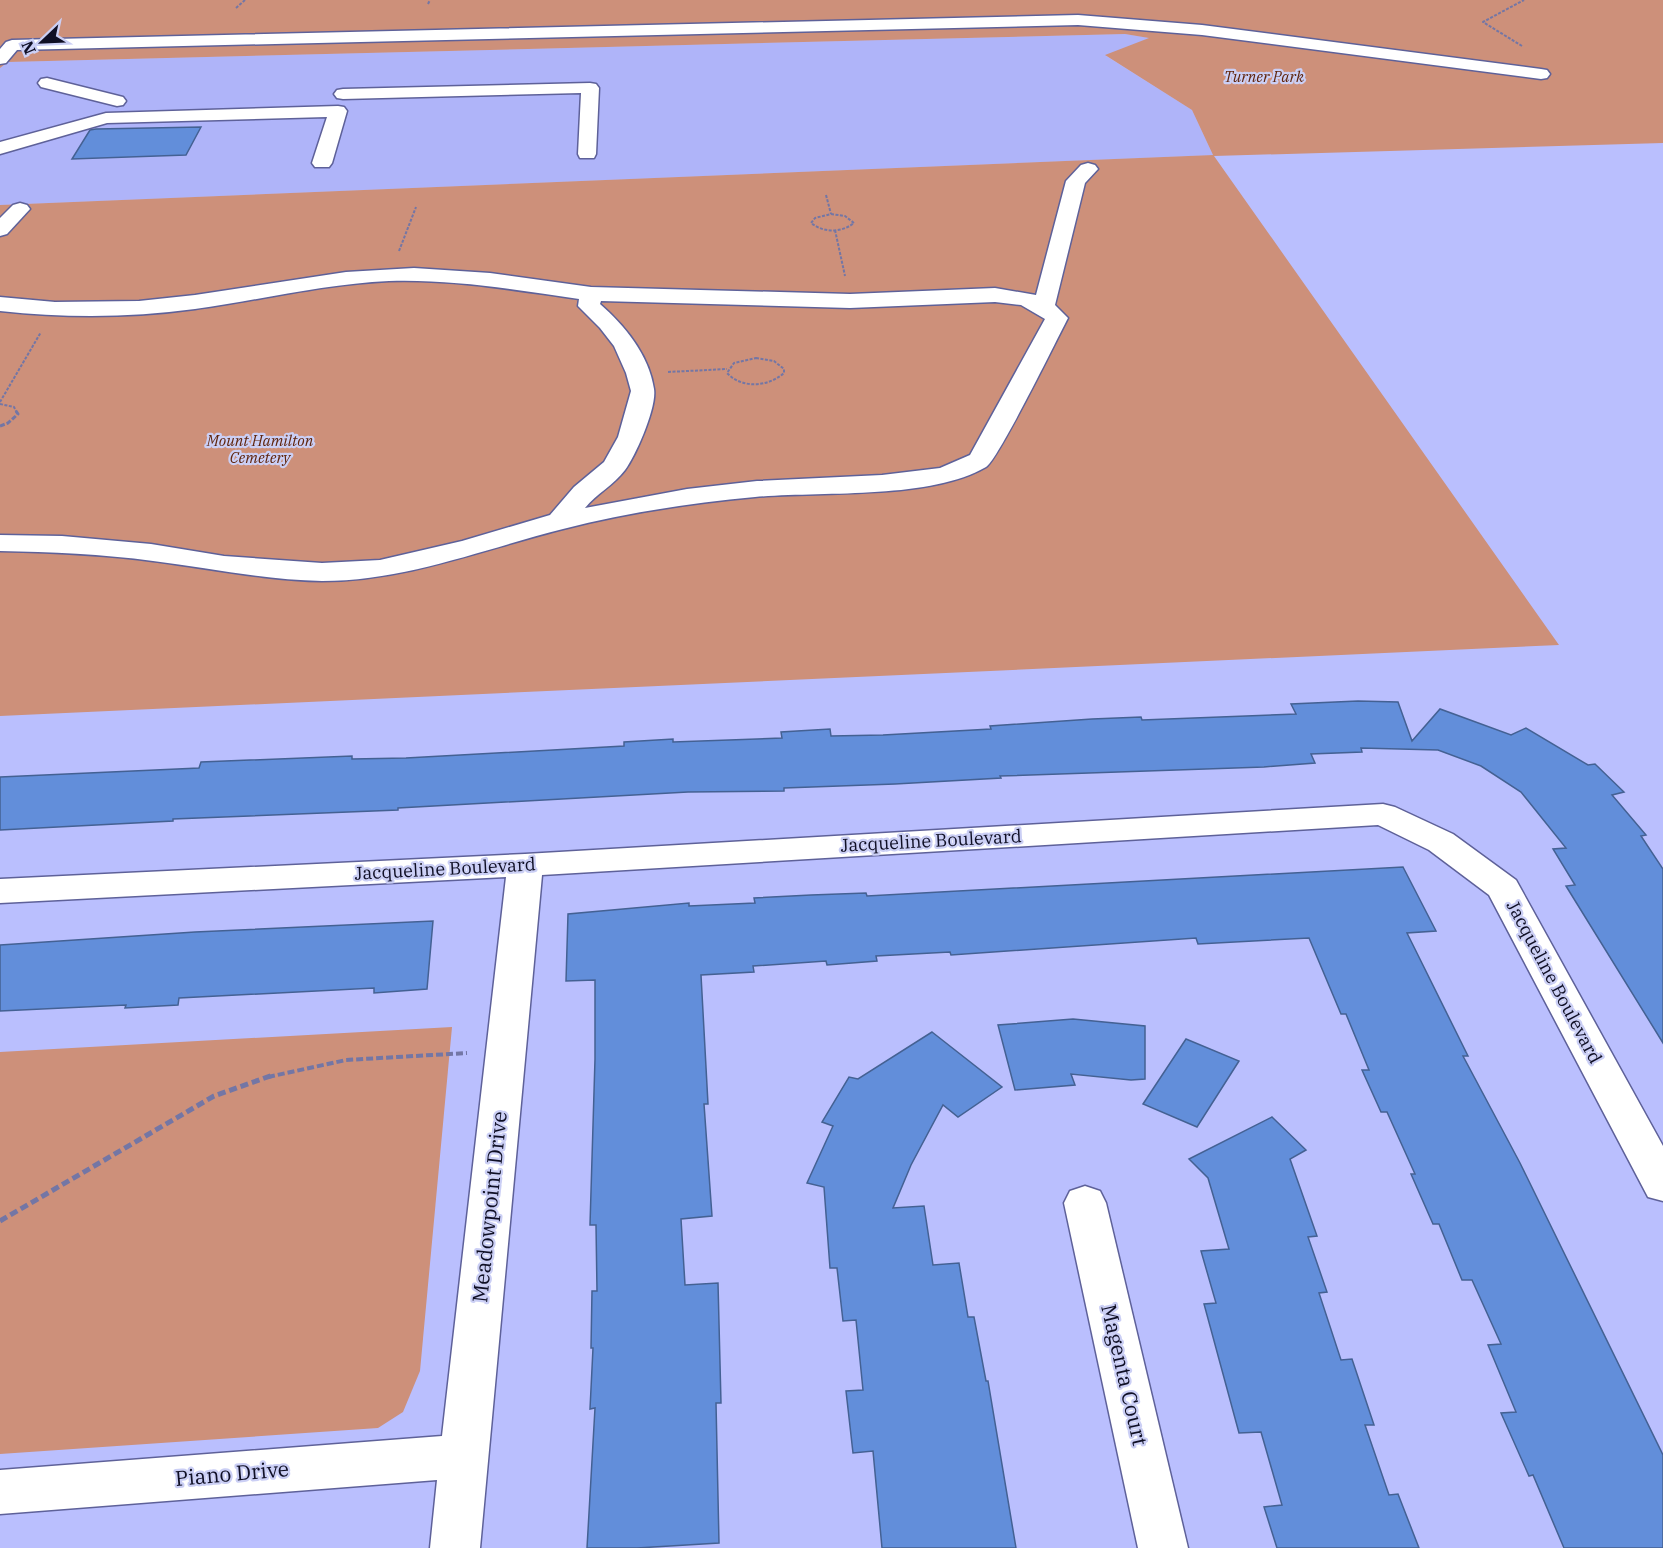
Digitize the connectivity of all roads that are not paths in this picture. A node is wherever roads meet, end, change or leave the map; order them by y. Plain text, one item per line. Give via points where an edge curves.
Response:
1 (1067, 0) edge
2 (1078, 20) junction
3 (0, 58) edge
4 (1541, 74) dead end
5 (47, 83) dead end
6 (117, 101) junction
7 (340, 102) junction
8 (106, 118) junction
9 (0, 148) edge
10 (586, 153) dead end
11 (322, 163) dead end
12 (1088, 169) dead end
13 (20, 209) dead end
14 (0, 230) edge
15 (591, 294) junction
16 (0, 303) edge
17 (1044, 306) junction
18 (560, 521) junction
19 (0, 543) edge
20 (525, 865) junction
21 (0, 891) edge
22 (1663, 1185) edge
23 (1085, 1203) dead end
24 (465, 1456) junction
25 (0, 1492) edge
26 (455, 1548) edge
27 (1163, 1548) edge

1 - 2 street
2 - 3 street via 12,45
2 - 4 street via 1202,30
5 - 6 street
6 - 7 street
6 - 8 street
7 - 8 street
7 - 10 street via 590,88
7 - 11 street
8 - 9 street
12 - 17 street via 1076,181
13 - 14 street
15 - 16 street via 452,275 390,275 143,307 55,308
15 - 17 street via 850,301 995,295 1018,297
15 - 18 street via 589,306 625,345 643,391 631,437 614,467
17 - 18 street via 1057,318 980,460 946,475 687,497
18 - 19 street via 380,568 322,572 225,564 151,552
20 - 21 street, Jacqueline Boulevard
20 - 22 street, Jacqueline Boulevard via 1383,814 1441,842 1503,888
20 - 24 street, Meadowpoint Drive
23 - 27 street, Magenta Court
24 - 25 street, Piano Drive
24 - 26 street, Meadowpoint Drive

